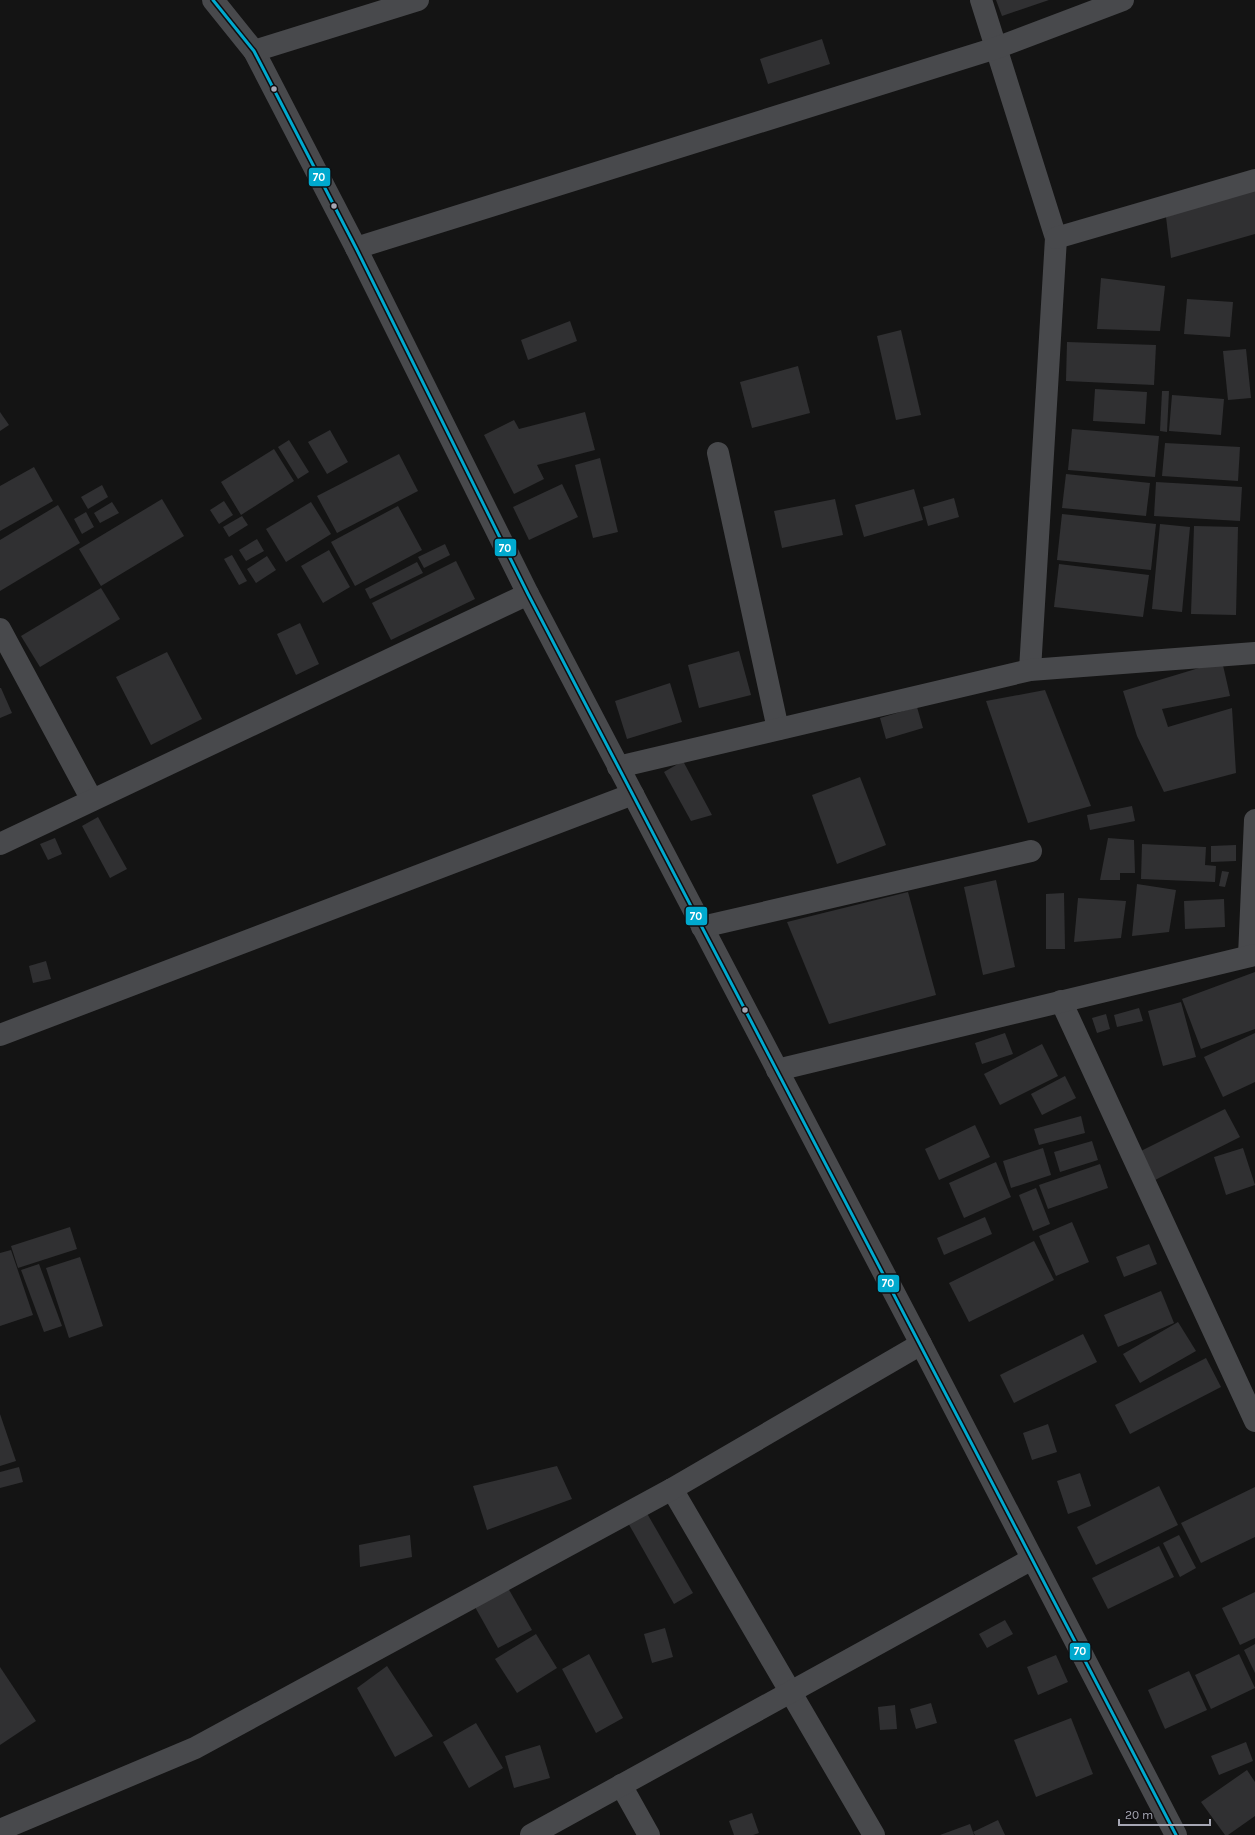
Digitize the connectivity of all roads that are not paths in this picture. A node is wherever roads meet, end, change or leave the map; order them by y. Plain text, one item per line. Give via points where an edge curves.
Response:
1 (213, 0) edge
2 (417, 0) edge
3 (981, 0) edge
4 (1123, 0) edge
5 (996, 48) junction
6 (254, 51) junction
7 (1255, 180) edge
8 (1056, 238) junction
9 (356, 248) junction
10 (718, 453) dead end
11 (528, 594) junction
12 (0, 629) edge
13 (1255, 653) edge
14 (1030, 670) junction
15 (778, 729) junction
16 (618, 766) junction
17 (633, 794) junction
18 (92, 800) junction
19 (1255, 820) edge
20 (0, 844) edge
21 (1031, 851) dead end
22 (702, 927) junction
23 (1252, 956) edge
24 (1061, 1001) junction
25 (0, 1035) edge
26 (777, 1070) junction
27 (921, 1344) junction
28 (1255, 1421) edge
29 (672, 1489) junction
30 (1032, 1559) junction
31 (791, 1692) junction
32 (621, 1785) junction
33 (0, 1830) edge
34 (531, 1835) edge
35 (649, 1835) edge
36 (874, 1835) edge
37 (1176, 1835) edge

1 - 6 street
2 - 6 street
3 - 5 street
4 - 5 street
5 - 8 street
5 - 9 street
6 - 9 street
7 - 8 street
8 - 14 street
9 - 11 street
10 - 15 street
11 - 16 street
11 - 18 street
12 - 18 street
13 - 14 street
14 - 15 street
15 - 16 street
16 - 17 street
17 - 22 street
17 - 25 street
18 - 20 street
19 - 23 street
21 - 22 street
22 - 26 street
23 - 24 street
24 - 26 street
24 - 28 street
26 - 27 street
27 - 29 street
27 - 30 street
29 - 31 street
29 - 33 street via 195,1748
30 - 31 street
30 - 37 street
31 - 32 street
31 - 36 street
32 - 34 street
32 - 35 street

